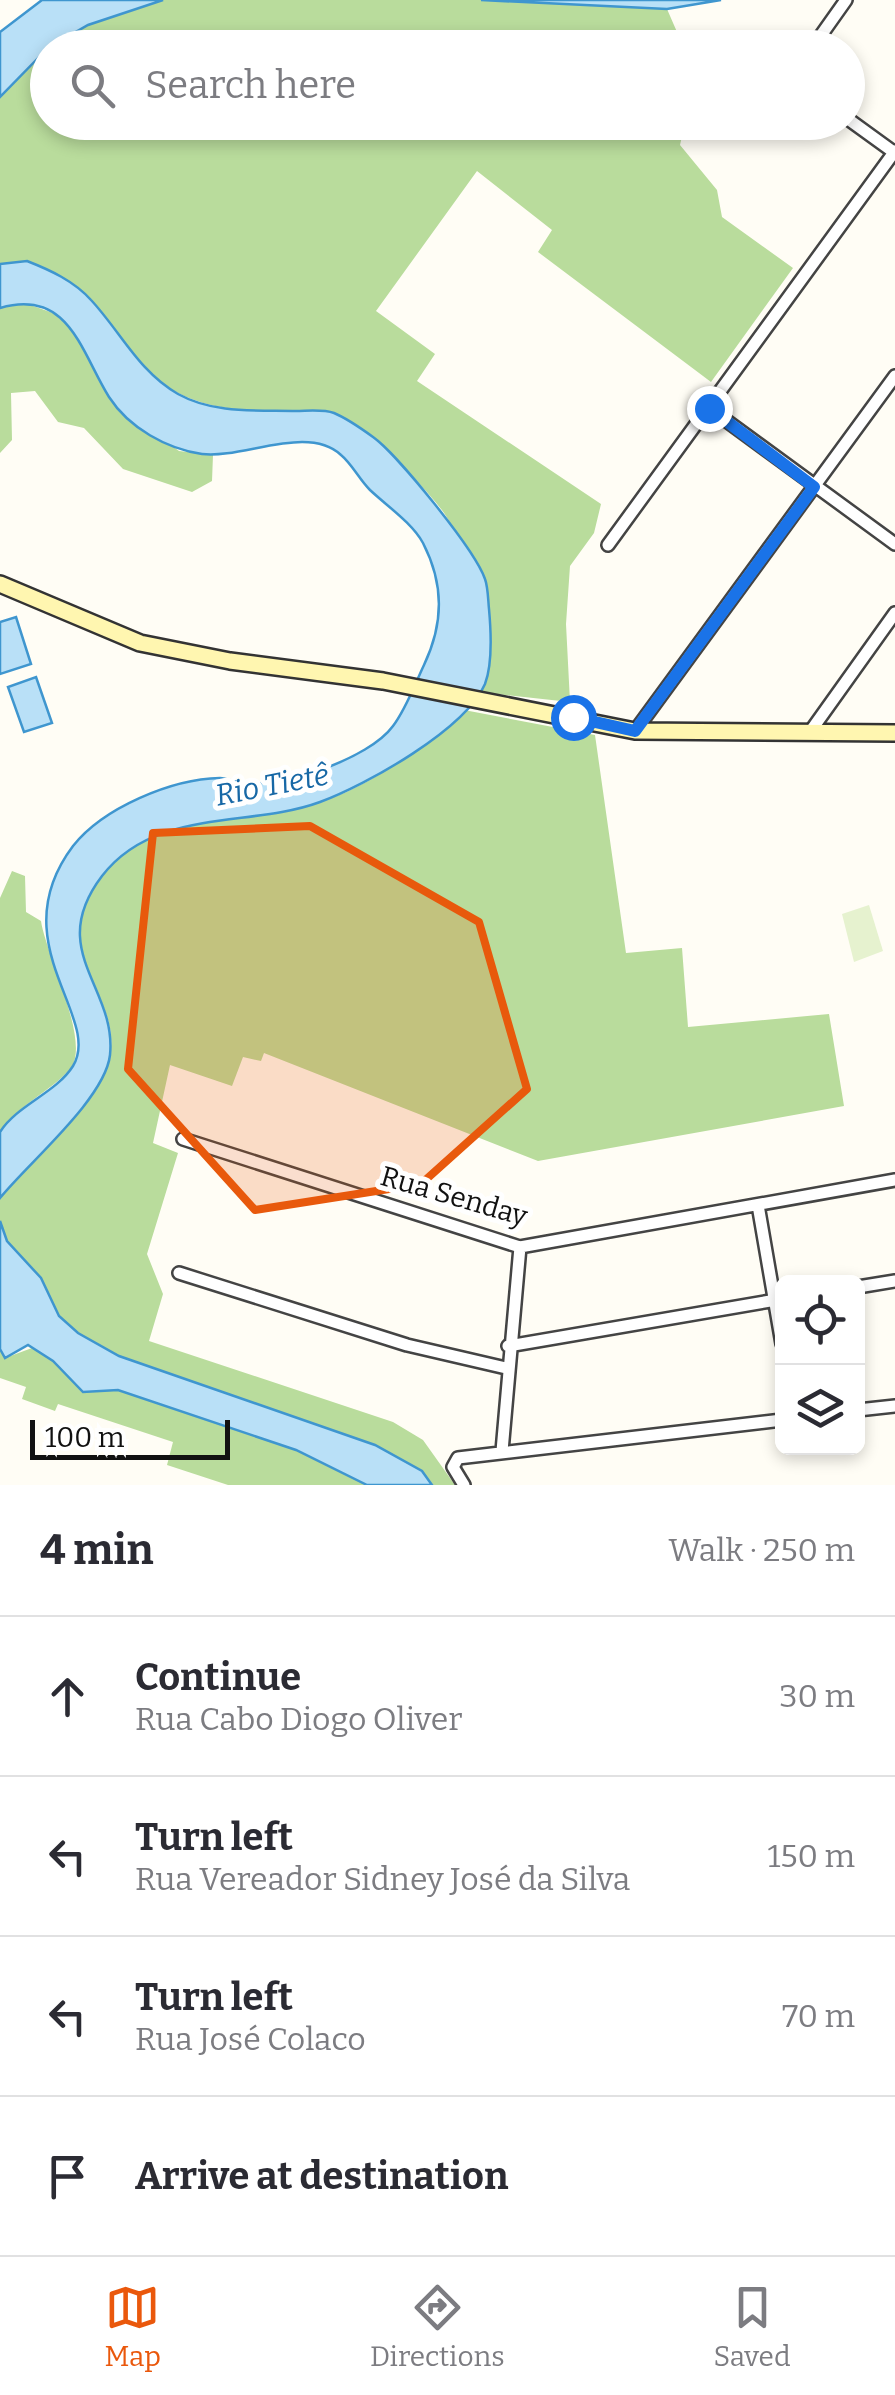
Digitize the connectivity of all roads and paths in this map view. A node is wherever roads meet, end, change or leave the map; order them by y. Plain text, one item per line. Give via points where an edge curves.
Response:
1 (846, 0) edge
2 (825, 30) edge
3 (865, 131) edge
4 (895, 152) edge
5 (895, 376) edge
6 (709, 408) junction
7 (814, 487) junction
8 (895, 544) edge
9 (608, 545) dead end
10 (0, 584) edge
11 (0, 593) edge
12 (24, 598) junction
13 (895, 613) edge
14 (635, 731) junction
15 (810, 732) junction
16 (895, 733) edge
17 (183, 1139) dead end
18 (895, 1180) edge
19 (758, 1204) junction
20 (520, 1247) junction
21 (179, 1273) dead end
22 (775, 1282) edge
23 (895, 1282) edge
24 (865, 1286) edge
25 (775, 1301) edge
26 (508, 1346) junction
27 (506, 1368) junction
28 (895, 1406) edge
29 (865, 1409) edge
30 (775, 1421) edge
31 (502, 1451) junction
32 (464, 1485) edge

1 - 2 street
3 - 4 street
4 - 6 street
5 - 7 street
6 - 7 street
6 - 9 street
7 - 8 street
7 - 14 street
10 - 12 main road
11 - 12 main road
12 - 14 main road via 140,643
13 - 15 street
14 - 15 main road
15 - 16 main road
17 - 20 street, Rua Senday
18 - 19 street, Rua Senday
19 - 20 street, Rua Senday
19 - 22 street
20 - 26 street
21 - 27 street via 425,1350
23 - 24 street
25 - 26 street
26 - 27 street
27 - 31 street
28 - 29 street
30 - 31 street
31 - 32 street via 458,1458

